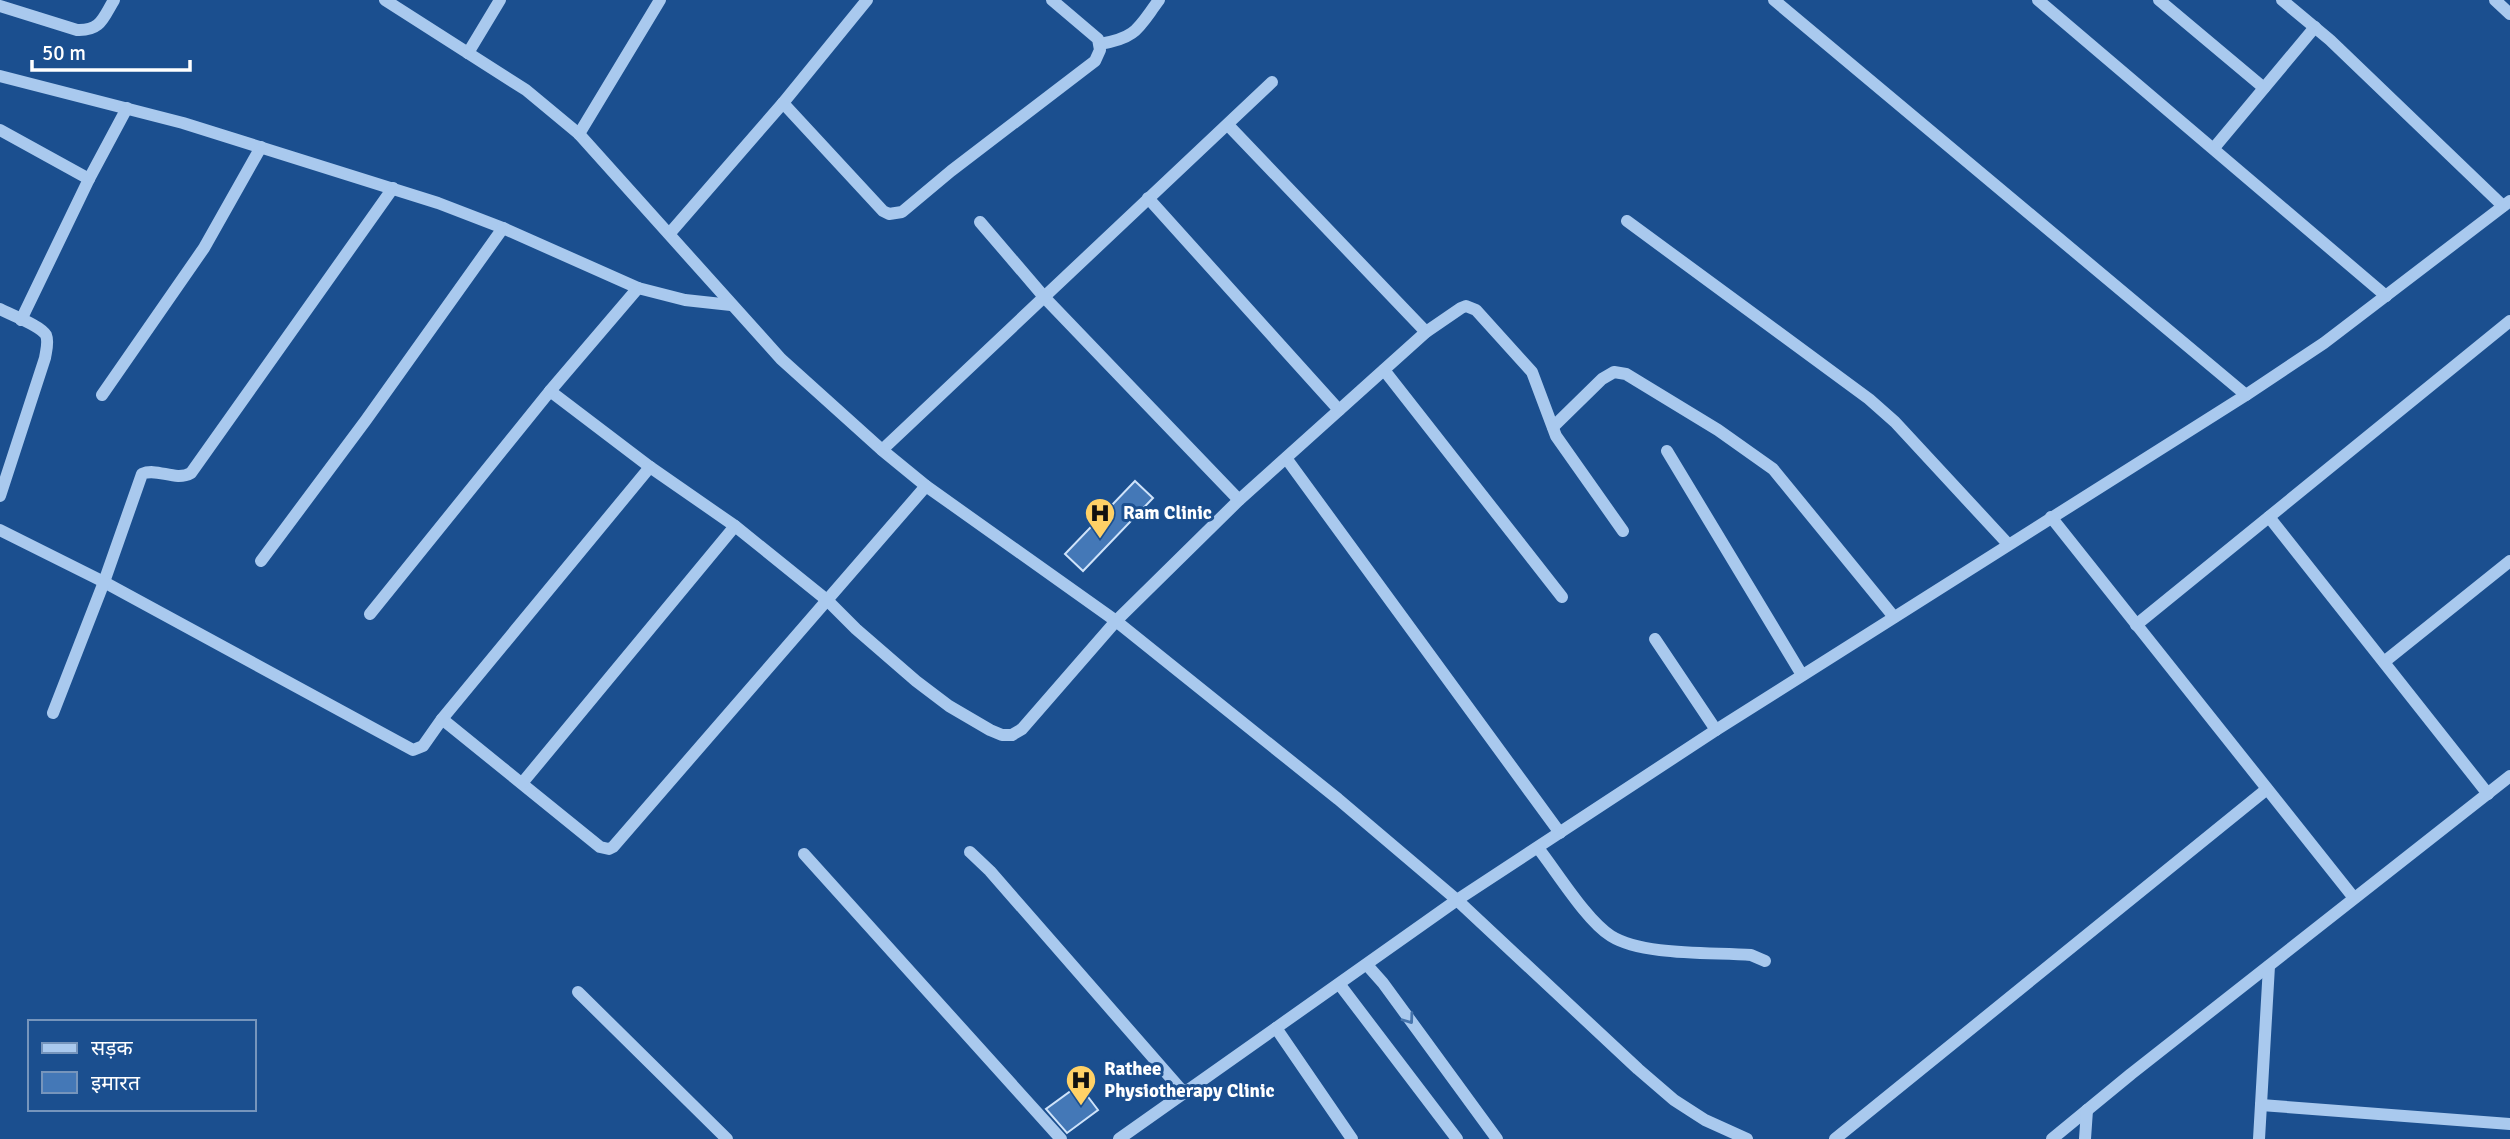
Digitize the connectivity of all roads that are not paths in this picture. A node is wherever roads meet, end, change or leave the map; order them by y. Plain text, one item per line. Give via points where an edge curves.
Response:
1 (114, 0) edge
2 (385, 0) edge
3 (500, 0) edge
4 (660, 0) edge
5 (867, 0) edge
6 (1052, 0) edge
7 (1159, 0) edge
8 (1774, 0) edge
9 (2038, 0) edge
10 (2159, 0) edge
11 (2282, 0) edge
12 (2495, 0) edge
13 (0, 6) edge
14 (2510, 15) edge
15 (2315, 27) junction
16 (1100, 44) junction
17 (468, 53) junction
18 (0, 76) edge
19 (1272, 82) dead end
20 (2264, 88) junction
21 (783, 103) junction
22 (127, 108) junction
23 (1227, 125) junction
24 (0, 131) edge
25 (579, 134) junction
26 (261, 147) junction
27 (2214, 148) junction
28 (89, 179) junction
29 (393, 188) junction
30 (1148, 198) junction
31 (2507, 204) edge
32 (1627, 221) dead end
33 (980, 222) dead end
34 (503, 228) junction
35 (670, 233) junction
36 (638, 288) junction
37 (2386, 296) junction
38 (1045, 298) junction
39 (731, 305) junction
40 (0, 309) edge
41 (21, 320) junction
42 (2510, 321) edge
43 (1426, 332) junction
44 (1384, 370) junction
45 (550, 391) junction
46 (102, 395) dead end
47 (2246, 396) junction
48 (1339, 410) junction
49 (1553, 427) junction
50 (882, 450) junction
51 (1667, 450) dead end
52 (1286, 458) junction
53 (650, 467) junction
54 (926, 486) junction
55 (0, 496) edge
56 (1239, 500) junction
57 (2050, 517) junction
58 (2269, 517) junction
59 (735, 526) junction
60 (0, 530) edge
61 (1623, 531) dead end
62 (2008, 544) junction
63 (261, 561) dead end
64 (2510, 561) edge
65 (104, 582) junction
66 (1562, 597) dead end
67 (828, 601) junction
68 (370, 614) dead end
69 (1894, 617) junction
70 (1116, 621) junction
71 (2136, 625) junction
72 (1654, 639) dead end
73 (2384, 662) junction
74 (1802, 675) junction
75 (52, 713) dead end
76 (442, 719) junction
77 (1716, 730) junction
78 (2510, 776) edge
79 (523, 782) junction
80 (2267, 789) junction
81 (2488, 794) junction
82 (1560, 833) junction
83 (1538, 848) junction
84 (970, 852) dead end
85 (804, 854) dead end
86 (2354, 898) junction
87 (1457, 900) junction
88 (1765, 961) dead end
89 (1367, 965) junction
90 (2269, 966) junction
91 (1340, 985) junction
92 (578, 992) dead end
93 (1276, 1028) junction
94 (1184, 1093) junction
95 (2261, 1105) junction
96 (2087, 1110) junction
97 (2510, 1124) edge
98 (727, 1139) edge
99 (1061, 1139) edge
100 (1119, 1139) edge
101 (1352, 1139) edge
102 (1457, 1139) edge
103 (1497, 1139) edge
104 (1747, 1139) edge
105 (1835, 1139) edge
106 (2052, 1139) edge
107 (2085, 1139) edge
108 (2259, 1139) edge

1 - 13 street via 92,30 77,30
2 - 17 street
3 - 17 street
4 - 25 street
5 - 21 street
6 - 16 street
7 - 16 street via 1132,34
8 - 47 street
9 - 27 street
10 - 20 street
11 - 15 street
12 - 14 street
15 - 20 street
15 - 31 street
16 - 21 street via 1090,65 895,214 883,211
17 - 25 street via 526,89
18 - 22 street
19 - 23 street
20 - 27 street
21 - 35 street
22 - 26 street
22 - 28 street
23 - 30 street
23 - 43 street
24 - 28 street
25 - 35 street
26 - 29 street
26 - 46 street via 204,248
27 - 37 street
28 - 41 street
29 - 34 street
29 - 65 street via 191,473 181,477 142,474
30 - 38 street
30 - 48 street
31 - 37 street
32 - 62 street via 1868,399
33 - 38 street
34 - 36 street
34 - 63 street
35 - 39 street
36 - 39 street
36 - 45 street
37 - 47 street
38 - 50 street
38 - 56 street
39 - 50 street via 781,359
40 - 41 street
41 - 55 street via 43,333 47,344
42 - 58 street
43 - 44 street
43 - 49 street via 1456,309 1476,310 1532,372
44 - 48 street
44 - 66 street
45 - 53 street
45 - 68 street
47 - 57 street
48 - 52 street
49 - 61 street
49 - 69 street via 1602,379 1614,372 1626,373 1773,469
50 - 54 street
51 - 74 street
52 - 56 street
52 - 82 street
53 - 59 street
53 - 76 street
54 - 67 street
54 - 70 street
56 - 70 street
57 - 62 street
57 - 71 street
58 - 71 street
58 - 73 street
59 - 67 street
59 - 79 street
60 - 65 street
62 - 69 street
64 - 73 street
65 - 75 street
65 - 76 street via 408,749 423,746
67 - 70 street via 916,681 949,706 1002,735 1022,729
67 - 79 street via 613,847 600,846
69 - 74 street
70 - 87 street
71 - 80 street
72 - 77 street
73 - 81 street
74 - 77 street
76 - 79 street
77 - 82 street
78 - 81 street
80 - 86 street
80 - 105 street
81 - 86 street
82 - 83 street
83 - 87 street
83 - 88 street via 1601,928 1618,940 1639,946 1751,955
84 - 94 street
85 - 99 street
86 - 90 street
87 - 89 street
87 - 104 street via 1674,1100
89 - 91 street
89 -> 103 street
90 - 95 street
90 - 96 street
91 - 93 street
91 - 102 street
92 - 98 street
93 - 94 street
93 - 101 street
94 - 100 street
95 - 97 street
95 - 108 street
96 - 106 street
96 - 107 street

